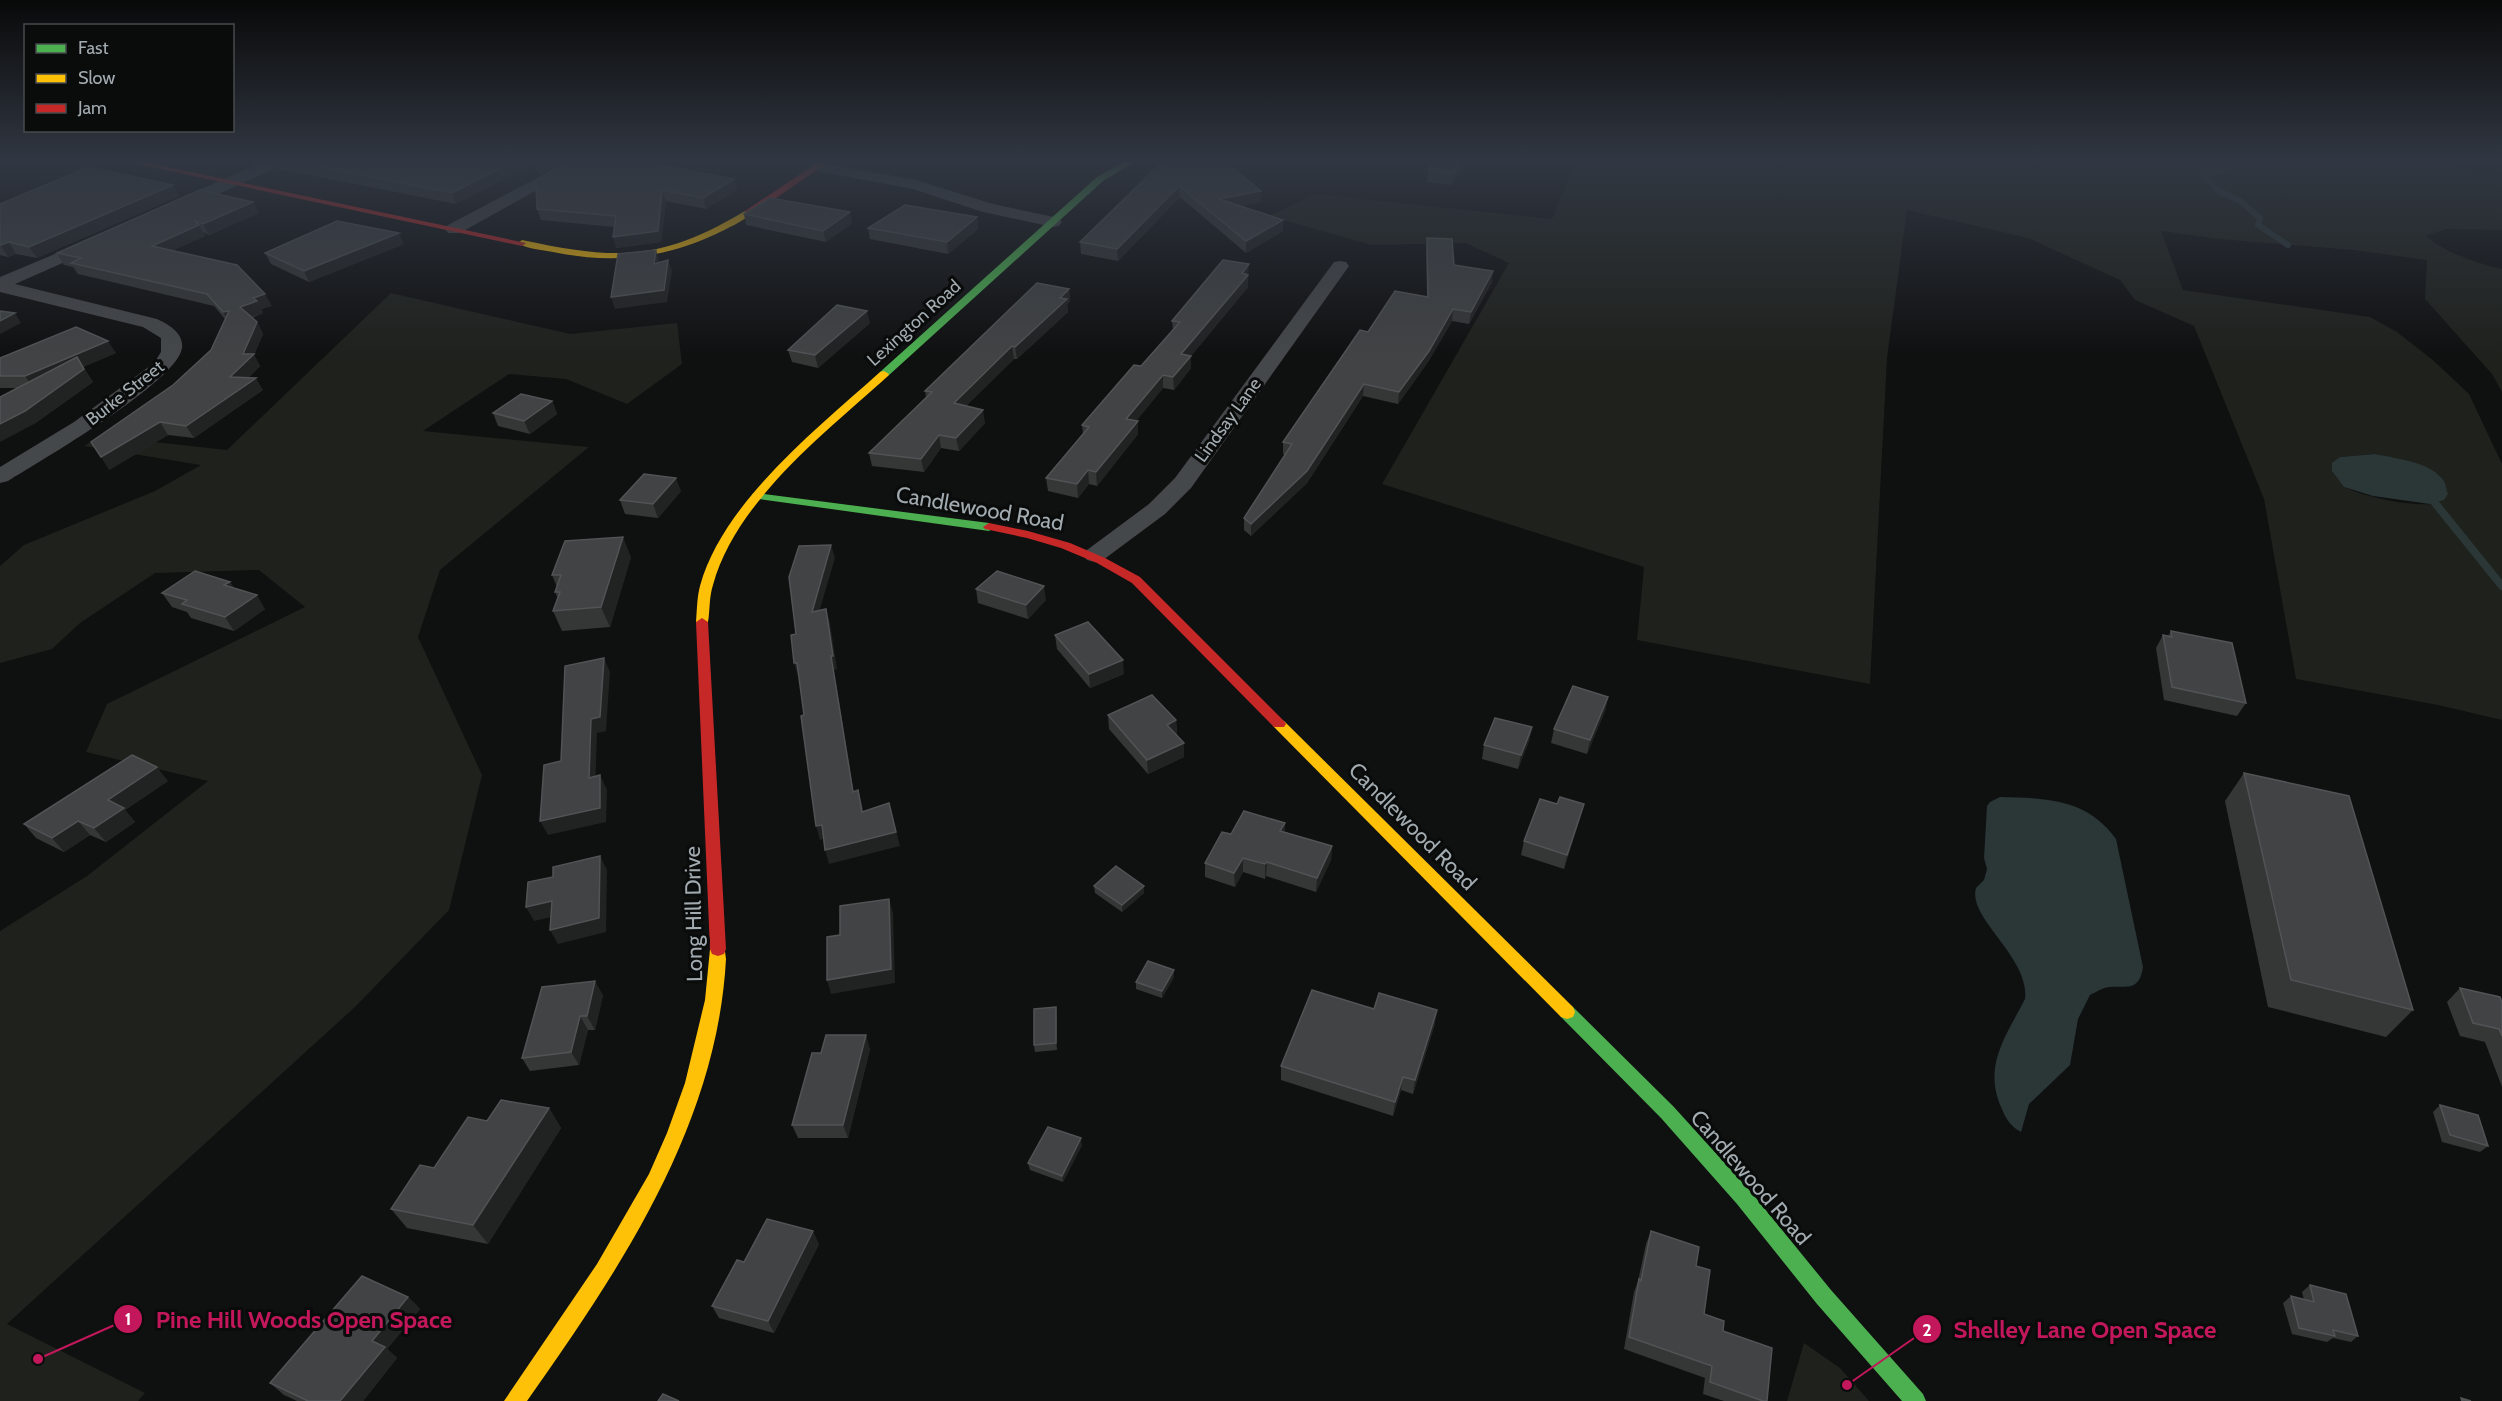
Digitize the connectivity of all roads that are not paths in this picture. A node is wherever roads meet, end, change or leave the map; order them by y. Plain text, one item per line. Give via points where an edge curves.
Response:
1 (442, 226) edge
2 (459, 226) edge
3 (724, 226) edge
4 (1048, 226) edge
5 (454, 229) junction
6 (109, 236) edge
7 (1340, 266) dead end
8 (0, 285) edge
9 (0, 476) edge
10 (756, 496) junction
11 (1095, 555) junction
12 (514, 1401) edge
13 (1916, 1401) edge

1 - 5 street
2 - 5 street
3 - 5 street via 685,246 654,255 616,258
4 - 10 street, Lexington Road via 786,463
6 - 8 street
7 - 11 street, Lindsay Lane via 1183,483 1157,509
8 - 9 street, Burke Street via 150,323 165,332 174,346 162,367 103,413
10 - 11 street, Candlewood Road via 1001,529 1052,539
10 - 12 street, Long Hill Drive via 717,558 702,613 718,960 704,1053 666,1159 637,1217 601,1278
11 - 13 street, Candlewood Road via 1118,567 1152,594 1667,1112

